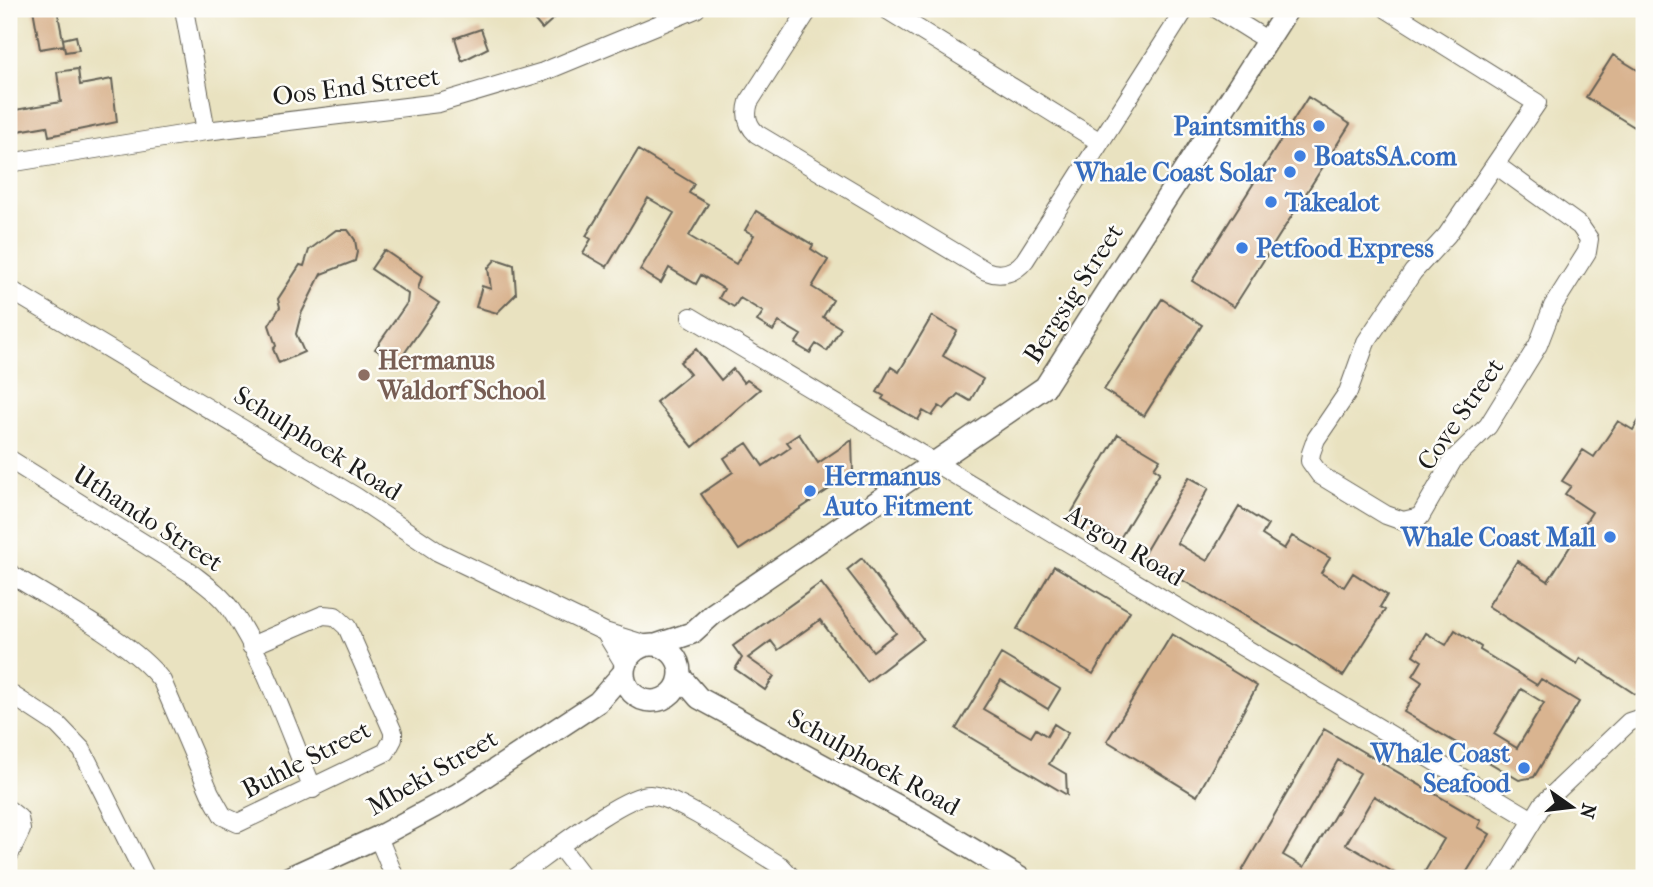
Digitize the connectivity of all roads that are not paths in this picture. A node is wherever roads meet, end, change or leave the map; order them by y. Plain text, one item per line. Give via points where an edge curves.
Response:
1 (184, 9) edge
2 (696, 9) edge
3 (809, 9) edge
4 (886, 9) edge
5 (1208, 9) edge
6 (1217, 9) edge
7 (1288, 9) edge
8 (1387, 9) edge
9 (1183, 10) edge
10 (1268, 41) junction
11 (206, 131) junction
12 (1100, 142) junction
13 (9, 163) edge
14 (1496, 165) junction
15 (9, 289) edge
16 (691, 317) dead end
17 (9, 459) edge
18 (936, 463) junction
19 (9, 573) edge
20 (605, 632) junction
21 (692, 633) junction
22 (652, 645) junction
23 (251, 646) junction
24 (625, 668) junction
25 (680, 671) junction
26 (9, 692) edge
27 (668, 696) junction
28 (638, 697) junction
29 (699, 698) junction
30 (598, 702) junction
31 (1644, 717) edge
32 (313, 789) junction
33 (9, 810) edge
34 (1531, 819) junction
35 (377, 837) junction
36 (561, 848) junction
37 (9, 855) edge
38 (146, 878) edge
39 (288, 878) edge
40 (395, 878) edge
41 (515, 878) edge
42 (584, 878) edge
43 (792, 878) edge
44 (1020, 878) edge
45 (1498, 878) edge

1 - 11 street
2 - 11 street, Oos End Street via 544,72 474,95 403,109
3 - 12 street via 749,102 750,127 986,271 1004,274 1021,265
4 - 12 street
5 - 9 street via 1196,14
6 - 10 street
7 - 10 street, Bergsig Street
8 - 14 street, Cove Street via 1537,103
9 - 12 street
10 - 18 street, Bergsig Street via 1056,373 1035,395
11 - 13 street, Oos End Street
14 - 14 street, Cove Street via 1437,249 1413,272 1366,342 1348,392 1311,453 1310,461 1320,475 1403,521 1420,517 1428,509 1453,460 1488,426 1533,354 1553,306 1589,247 1587,233 1580,226
15 - 20 street, Schulphoek Road via 438,552
16 - 18 street, Argon Road
17 - 23 street, Uthando Street via 191,573 231,609
18 - 21 street, Bergsig Street via 713,614
18 - 34 street, Argon Road
19 - 32 street, Buhle Street via 153,669 210,793 227,819 243,821
20 - 22 street, Schulphoek Road
20 - 24 street
21 - 22 street, Bergsig Street
21 - 25 street, Bergsig Street
22 - 24 street via 632,653
22 - 25 street via 671,653
23 - 32 street, Uthando Street
23 - 32 street, Buhle Street via 323,615 335,616 347,627 393,732 386,752
24 - 28 street via 627,685
24 - 30 street, Mbeki Street
25 - 27 street via 678,684
25 - 29 street, Schulphoek Road
26 - 38 street via 58,725 82,750
27 - 28 street via 653,701
27 - 29 street, Schulphoek Road
28 - 30 street, Mbeki Street
29 - 44 street, Schulphoek Road via 922,819
30 - 35 street, Mbeki Street via 458,794
31 - 34 street via 1629,723
33 - 37 street via 19,818 21,830
34 - 45 street
35 - 39 street, Mbeki Street
35 - 40 street
36 - 41 street
36 - 42 street
36 - 43 street via 625,801 650,795 705,821 781,866

